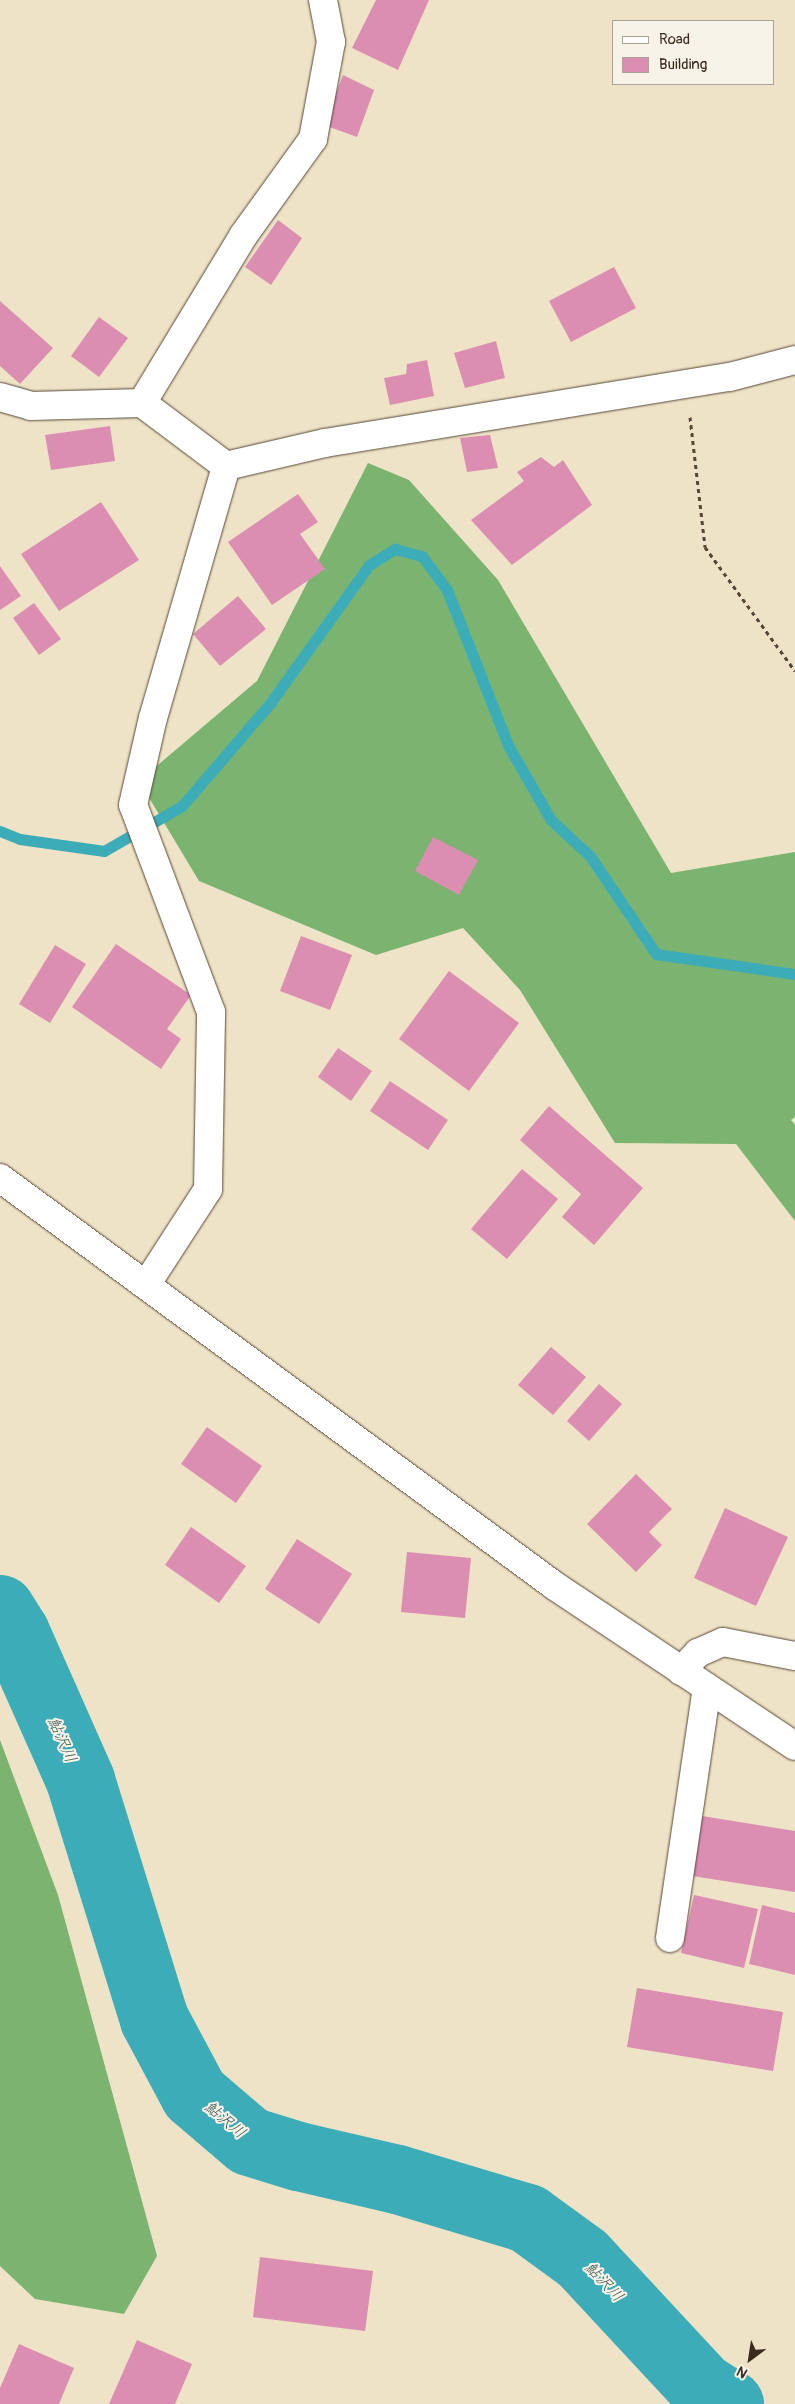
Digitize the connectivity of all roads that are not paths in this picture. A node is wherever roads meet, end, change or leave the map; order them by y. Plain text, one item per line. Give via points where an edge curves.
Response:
1 (323, 0) edge
2 (795, 360) edge
3 (0, 396) edge
4 (142, 403) junction
5 (226, 466) junction
6 (0, 1178) edge
7 (146, 1286) junction
8 (795, 1656) edge
9 (681, 1671) junction
10 (707, 1688) junction
11 (795, 1746) edge
12 (670, 1938) dead end

1 - 4 street via 331,42 314,139 243,236
2 - 5 street via 686,385 325,444
3 - 4 street via 31,406
4 - 5 street
5 - 7 street via 153,718 133,805 211,1012 208,1189
6 - 7 street
7 - 9 street via 555,1586
8 - 9 street via 723,1642 698,1653
9 - 10 street
10 - 11 street
10 - 12 street

